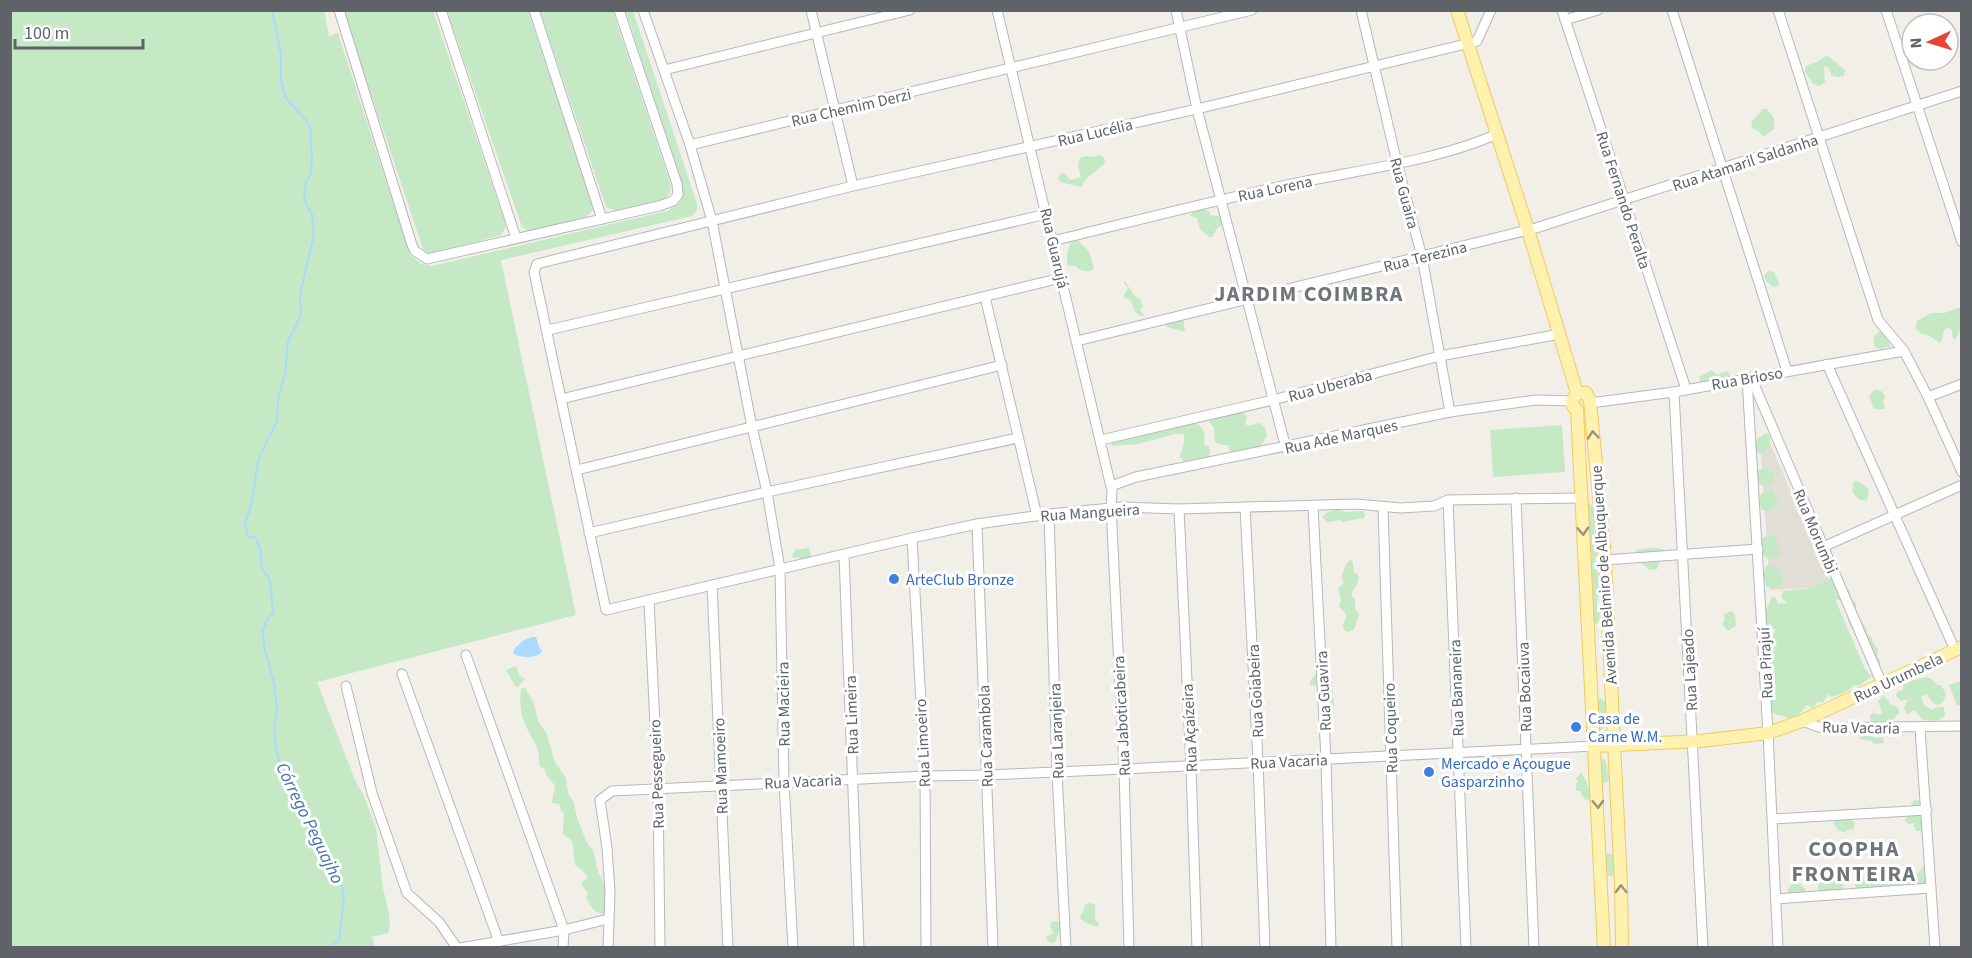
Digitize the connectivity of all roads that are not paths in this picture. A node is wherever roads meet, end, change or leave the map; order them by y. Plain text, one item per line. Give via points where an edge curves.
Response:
1 (339, 10) edge
2 (441, 10) edge
3 (534, 10) edge
4 (619, 10) edge
5 (643, 10) edge
6 (811, 10) edge
7 (910, 10) edge
8 (998, 10) edge
9 (1176, 10) edge
10 (1252, 10) edge
11 (1361, 10) edge
12 (1457, 10) edge
13 (1491, 10) edge
14 (1598, 10) edge
15 (1672, 10) edge
16 (1778, 10) edge
17 (1886, 10) edge
18 (1564, 15) edge
19 (1179, 28) junction
20 (817, 33) junction
21 (1472, 42) junction
22 (1374, 67) junction
23 (1011, 69) junction
24 (664, 70) junction
25 (1962, 92) edge
26 (1917, 107) junction
27 (1197, 109) junction
28 (835, 110) junction
29 (1497, 134) junction
30 (1820, 138) junction
31 (690, 145) junction
32 (1030, 147) junction
33 (1396, 163) junction
34 (1723, 169) junction
35 (853, 186) junction
36 (1220, 199) junction
37 (1624, 200) junction
38 (1047, 214) junction
39 (602, 219) junction
40 (712, 221) junction
41 (1528, 230) junction
42 (516, 238) junction
43 (1053, 241) junction
44 (1962, 242) edge
45 (1422, 257) junction
46 (1061, 278) junction
47 (725, 289) junction
48 (985, 297) junction
49 (1247, 299) junction
50 (548, 330) junction
51 (1560, 334) junction
52 (1077, 341) junction
53 (1905, 351) junction
54 (1440, 356) junction
55 (738, 357) junction
56 (1827, 364) junction
57 (1002, 365) junction
58 (1787, 371) junction
59 (1749, 378) junction
60 (1962, 384) edge
61 (1686, 389) junction
62 (1674, 392) junction
63 (1928, 397) junction
64 (561, 399) junction
65 (1273, 400) junction
66 (1575, 401) junction
67 (1590, 404) junction
68 (1450, 412) junction
69 (752, 427) junction
70 (1018, 438) junction
71 (1101, 440) junction
72 (1286, 448) junction
73 (577, 470) junction
74 (1962, 472) edge
75 (1962, 485) edge
76 (1111, 486) junction
77 (767, 492) junction
78 (1516, 498) junction
79 (1582, 498) junction
80 (1448, 500) junction
81 (1111, 507) junction
82 (1245, 507) junction
83 (1313, 507) junction
84 (1383, 508) junction
85 (1179, 509) junction
86 (1049, 514) junction
87 (1895, 514) junction
88 (1037, 516) junction
89 (977, 524) junction
90 (589, 533) junction
91 (912, 538) junction
92 (1823, 547) junction
93 (1758, 549) junction
94 (844, 555) junction
95 (1683, 555) junction
96 (1605, 560) junction
97 (780, 569) junction
98 (712, 585) junction
99 (649, 600) junction
100 (1958, 649) edge
101 (466, 655) dead end
102 (402, 674) dead end
103 (1882, 684) junction
104 (346, 686) dead end
105 (1802, 721) junction
106 (1962, 726) edge
107 (1920, 728) junction
108 (1768, 733) junction
109 (1693, 741) junction
110 (1614, 745) junction
111 (1595, 746) junction
112 (1526, 749) junction
113 (1458, 752) junction
114 (1390, 756) junction
115 (1326, 759) junction
116 (1258, 762) junction
117 (1191, 766) junction
118 (1124, 769) junction
119 (1057, 772) junction
120 (987, 775) junction
121 (925, 776) junction
122 (853, 779) junction
123 (784, 782) junction
124 (721, 785) junction
125 (658, 788) junction
126 (1927, 810) junction
127 (1773, 819) junction
128 (1931, 888) junction
129 (1776, 899) junction
130 (608, 919) junction
131 (564, 930) junction
132 (499, 942) junction
133 (458, 948) edge
134 (562, 948) edge
135 (608, 948) edge
136 (660, 948) edge
137 (728, 948) edge
138 (793, 948) edge
139 (859, 948) edge
140 (926, 948) edge
141 (993, 948) edge
142 (1066, 948) edge
143 (1129, 948) edge
144 (1197, 948) edge
145 (1265, 948) edge
146 (1331, 948) edge
147 (1397, 948) edge
148 (1467, 948) edge
149 (1534, 948) edge
150 (1604, 948) edge
151 (1622, 948) edge
152 (1703, 948) edge
153 (1778, 948) edge
154 (1935, 948) edge

1 - 42 street via 415,251 434,259
2 - 42 street
3 - 39 street
4 - 39 street via 678,195 667,204
5 - 24 street, Rua Macieira
6 - 20 street
7 - 20 street
8 - 23 street, Rua Guarujá
9 - 19 street
10 - 19 street, Rua Chemim Derzi
11 - 22 street, Rua Guaira
12 - 21 main road, Avenida Belmiro de Albuquerque
13 - 21 street
14 - 18 street
15 - 34 street
16 - 30 street
17 - 26 street
18 - 37 street, Rua Fernando Peralta
19 - 23 street, Rua Chemim Derzi
19 - 27 street
20 - 24 street
20 - 28 street
21 - 22 street, Rua Lucélia
21 - 29 main road, Avenida Belmiro de Albuquerque
22 - 27 street, Rua Lucélia
22 - 33 street, Rua Guaira
23 - 28 street, Rua Chemim Derzi
23 - 32 street, Rua Guarujá
24 - 31 street, Rua Macieira
25 - 26 street, Rua Atamaril Saldanha
26 - 30 street, Rua Atamaril Saldanha
26 - 44 street
27 - 32 street, Rua Lucélia
27 - 36 street
28 - 31 street, Rua Chemim Derzi
28 - 35 street
29 - 33 street, Rua Lorena via 1472,145
29 - 41 main road, Avenida Belmiro de Albuquerque
30 - 34 street, Rua Atamaril Saldanha
30 - 53 street via 1878,320
31 - 40 street, Rua Macieira
32 - 35 street, Rua Lucélia
32 - 38 street, Rua Guarujá
33 - 36 street, Rua Lorena
33 - 45 street, Rua Guaira
34 - 37 street, Rua Atamaril Saldanha
34 - 58 street
35 - 40 street, Rua Lucélia
36 - 43 street, Rua Lorena
36 - 49 street
37 - 41 street, Rua Atamaril Saldanha
37 - 61 street, Rua Fernando Peralta
38 - 43 street, Rua Guarujá
38 - 47 street
39 - 42 street
40 - 47 street, Rua Macieira
40 - 50 street, Rua Lucélia via 537,264 534,272
41 - 45 street, Rua Terezina
41 - 51 main road, Avenida Belmiro de Albuquerque
43 - 46 street, Rua Guarujá
45 - 49 street, Rua Terezina
45 - 54 street, Rua Guaira
46 - 48 street
46 - 52 street, Rua Guarujá
47 - 50 street
47 - 55 street, Rua Macieira
48 - 55 street
48 - 57 street
49 - 52 street, Rua Terezina
49 - 65 street
50 - 64 street
51 - 54 street, Rua Uberaba
51 - 66 main road, Avenida Belmiro de Albuquerque
52 - 71 street, Rua Guarujá
53 - 56 street, Rua Brioso
53 - 63 street
54 - 65 street, Rua Uberaba
54 - 68 street, Rua Guaira
55 - 64 street
55 - 69 street, Rua Macieira
56 - 58 street, Rua Brioso
56 - 87 street
57 - 69 street
57 - 70 street
58 - 59 street, Rua Brioso
59 - 61 street, Rua Brioso
59 - 92 street, Rua Morumbi
59 - 93 street, Rua Pirajuí
60 - 63 street
61 - 62 street, Rua Brioso
62 - 67 street, Rua Brioso
62 - 95 street, Rua Lajeado
63 - 74 street
64 - 73 street
65 - 71 street, Rua Uberaba
65 - 72 street
66 - 67 main road via 1584,411
66 - 68 street, Rua Ade Marques via 1536,400
66 - 79 main road, Avenida Belmiro de Albuquerque
96 -> 67 main road, Avenida Belmiro de Albuquerque
68 - 72 street, Rua Ade Marques
69 - 73 street
69 - 77 street, Rua Macieira
70 - 77 street
70 - 88 street
71 - 76 street, Rua Guarujá
72 - 76 street, Rua Ade Marques via 1136,477
73 - 90 street
75 - 87 street
76 - 81 street, Rua Jaboticabeira
77 - 90 street
77 - 97 street, Rua Macieira
78 - 79 street, Rua Mangueira
78 - 80 street, Rua Mangueira
78 - 112 street, Rua Bocaiuva
79 -> 111 main road, Avenida Belmiro de Albuquerque
80 - 84 street, Rua Mangueira via 1434,506
80 - 113 street, Rua Bananeira
81 - 85 street, Rua Mangueira
81 - 86 street, Rua Mangueira
81 - 118 street, Rua Jaboticabeira
82 - 83 street, Rua Mangueira
82 - 85 street, Rua Mangueira
82 - 116 street, Rua Goiabeira
83 - 84 street, Rua Mangueira via 1356,504
83 - 115 street, Rua Guavira
84 - 114 street, Rua Coqueiro
85 - 117 street, Rua Açaízeira
86 - 88 street, Rua Mangueira
86 - 119 street, Rua Laranjeira
87 - 92 street
87 - 100 street
88 - 89 street, Rua Mangueira
89 - 91 street, Rua Mangueira
89 - 120 street, Rua Carambola
90 - 99 street, Rua Mangueira via 606,610
91 - 94 street, Rua Mangueira
91 - 121 street, Rua Limoeiro
92 - 103 street, Rua Morumbi
93 - 95 street
93 - 108 street, Rua Pirajuí
94 - 97 street, Rua Mangueira
94 - 122 street, Rua Limeira
95 - 96 street
95 - 109 street, Rua Lajeado
96 - 110 main road, Avenida Belmiro de Albuquerque
97 - 98 street, Rua Mangueira
97 - 123 street, Rua Macieira
98 - 99 street, Rua Mangueira
98 - 124 street, Rua Mamoeiro
99 - 125 street, Rua Pessegueiro
100 - 103 main road, Rua Urumbela
101 - 131 street
102 - 132 street
103 - 105 main road, Rua Urumbela
104 - 133 street via 372,793 407,893 439,922
105 - 107 street, Rua Vacaria via 1822,728
105 - 108 main road, Rua Vacaria
106 - 107 street, Rua Vacaria
107 - 126 street
108 - 109 main road, Rua Vacaria
108 - 127 street, Rua Pirajuí
109 - 110 main road, Rua Vacaria
109 - 152 street, Rua Lajeado
110 - 111 main road, Rua Vacaria
151 -> 110 main road, Avenida Belmiro de Albuquerque
111 - 112 street, Rua Vacaria
111 -> 150 main road, Avenida Belmiro de Albuquerque
112 - 113 street, Rua Vacaria
112 - 149 street, Rua Bocaiuva
113 - 114 street, Rua Vacaria
113 - 148 street, Rua Bananeira
114 - 115 street, Rua Vacaria
114 - 147 street, Rua Coqueiro
115 - 116 street, Rua Vacaria
115 - 146 street, Rua Guavira
116 - 117 street, Rua Vacaria
116 - 145 street, Rua Goiabeira
117 - 118 street, Rua Vacaria
117 - 144 street, Rua Açaízeira
118 - 119 street, Rua Vacaria
118 - 143 street, Rua Jaboticabeira
119 - 120 street, Rua Vacaria
119 - 142 street, Rua Laranjeira
120 - 121 street, Rua Vacaria
120 - 141 street, Rua Carambola
121 - 122 street, Rua Vacaria
121 - 140 street, Rua Limoeiro
122 - 123 street, Rua Vacaria
122 - 139 street, Rua Limeira
123 - 124 street, Rua Vacaria
123 - 138 street, Rua Macieira
124 - 125 street, Rua Vacaria
124 - 137 street, Rua Mamoeiro
125 - 130 street, Rua Vacaria via 612,791 600,800 610,892
125 - 136 street, Rua Pessegueiro
126 - 127 street
126 - 128 street
127 - 129 street, Rua Pirajuí
128 - 129 street
128 - 154 street
129 - 153 street, Rua Pirajuí
130 - 131 street
130 - 135 street
131 - 132 street
131 - 134 street
132 - 133 street

